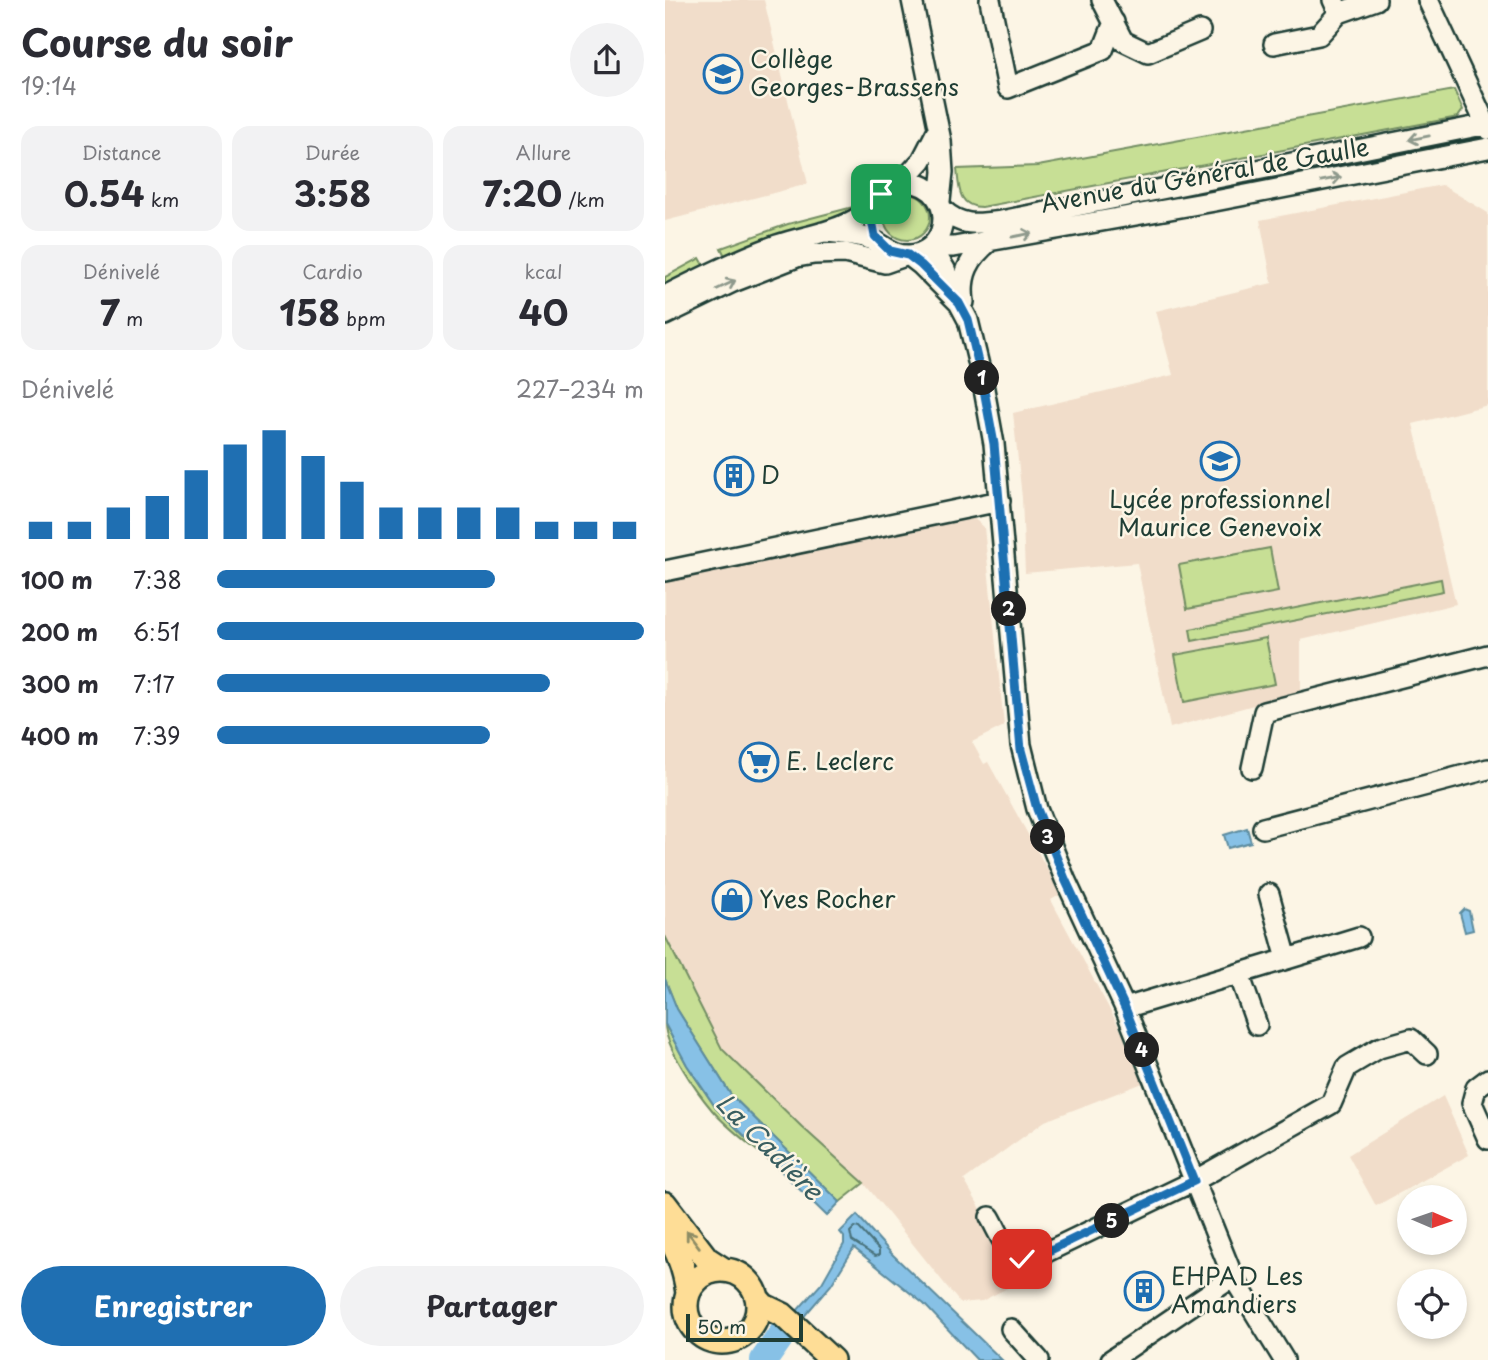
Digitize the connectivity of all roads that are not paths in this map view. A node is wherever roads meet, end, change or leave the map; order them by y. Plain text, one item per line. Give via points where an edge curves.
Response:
1 (912, 0) edge
2 (990, 0) edge
3 (1102, 0) edge
4 (1376, 0) edge
5 (1428, 0) edge
6 (1336, 6) edge
7 (1114, 22) junction
8 (1200, 31) dead end
9 (1274, 44) dead end
10 (1487, 126) edge
11 (937, 131) junction
12 (1488, 148) edge
13 (901, 183) junction
14 (874, 204) junction
15 (941, 206) junction
16 (823, 232) junction
17 (991, 241) junction
18 (881, 244) junction
19 (930, 247) junction
20 (908, 255) junction
21 (665, 296) edge
22 (963, 312) junction
23 (665, 315) edge
24 (1000, 501) junction
25 (665, 571) edge
26 (1488, 655) edge
27 (1252, 768) dead end
28 (1488, 769) edge
29 (1263, 828) dead end
30 (1269, 894) dead end
31 (1359, 937) dead end
32 (1287, 959) junction
33 (1239, 974) junction
34 (1125, 1008) junction
35 (1257, 1025) dead end
36 (1427, 1054) dead end
37 (1488, 1079) edge
38 (1488, 1139) edge
39 (1194, 1181) junction
40 (665, 1204) edge
41 (990, 1217) dead end
42 (665, 1229) edge
43 (724, 1270) junction
44 (1233, 1277) junction
45 (688, 1293) junction
46 (757, 1298) junction
47 (791, 1322) junction
48 (1011, 1329) dead end
49 (746, 1331) junction
50 (712, 1350) edge
51 (734, 1360) edge
52 (832, 1360) edge
53 (1039, 1360) edge
54 (1111, 1360) edge
55 (1284, 1360) edge

1 - 11 street
2 - 7 street via 1008,88 1103,50
3 - 7 street
4 - 6 street
5 - 10 street
6 - 9 street via 1319,35
7 - 8 street via 1123,41 1148,53
10 -> 15 street, Avenue du Général de Gaulle via 1001,220 967,224 956,221
11 - 13 street via 922,160
11 - 15 street via 943,163
17 -> 12 street, Avenue du Général de Gaulle
13 - 14 street via 890,187
13 - 15 street, Avenue du Général de Gaulle via 927,188
14 - 16 street via 863,215
14 - 18 street via 872,226
15 - 19 street via 942,230
16 - 18 street
16 - 21 street via 725,265
17 - 19 street, Avenue du Général de Gaulle
17 - 22 street via 971,258 965,274
18 - 20 street
19 - 20 street, Avenue du Général de Gaulle
19 - 22 street
20 - 22 street
23 -> 20 street, Avenue du Général de Gaulle via 797,257 845,253 885,262
22 - 24 street via 985,396
24 - 25 street
24 - 34 street via 1021,750 1037,809 1065,879
26 - 27 street via 1264,712
28 - 29 street
30 - 32 street
31 - 32 street
32 - 33 street
33 - 34 street
33 - 35 street
34 - 39 street
36 - 39 street via 1411,1039 1379,1048 1347,1066 1331,1104
37 - 38 street via 1476,1088 1472,1103
39 - 41 street via 1028,1259 1012,1254
39 - 44 street
43 -> 40 main road via 708,1259
42 - 45 main road via 685,1270
43 - 45 main road via 703,1275
43 - 46 main road via 745,1278
44 - 54 street
44 - 55 street
45 - 50 main road via 689,1320
46 - 47 main road
46 - 49 main road
47 - 49 main road via 770,1315
47 - 52 main road
48 - 53 street
49 - 50 main road
49 - 51 main road

